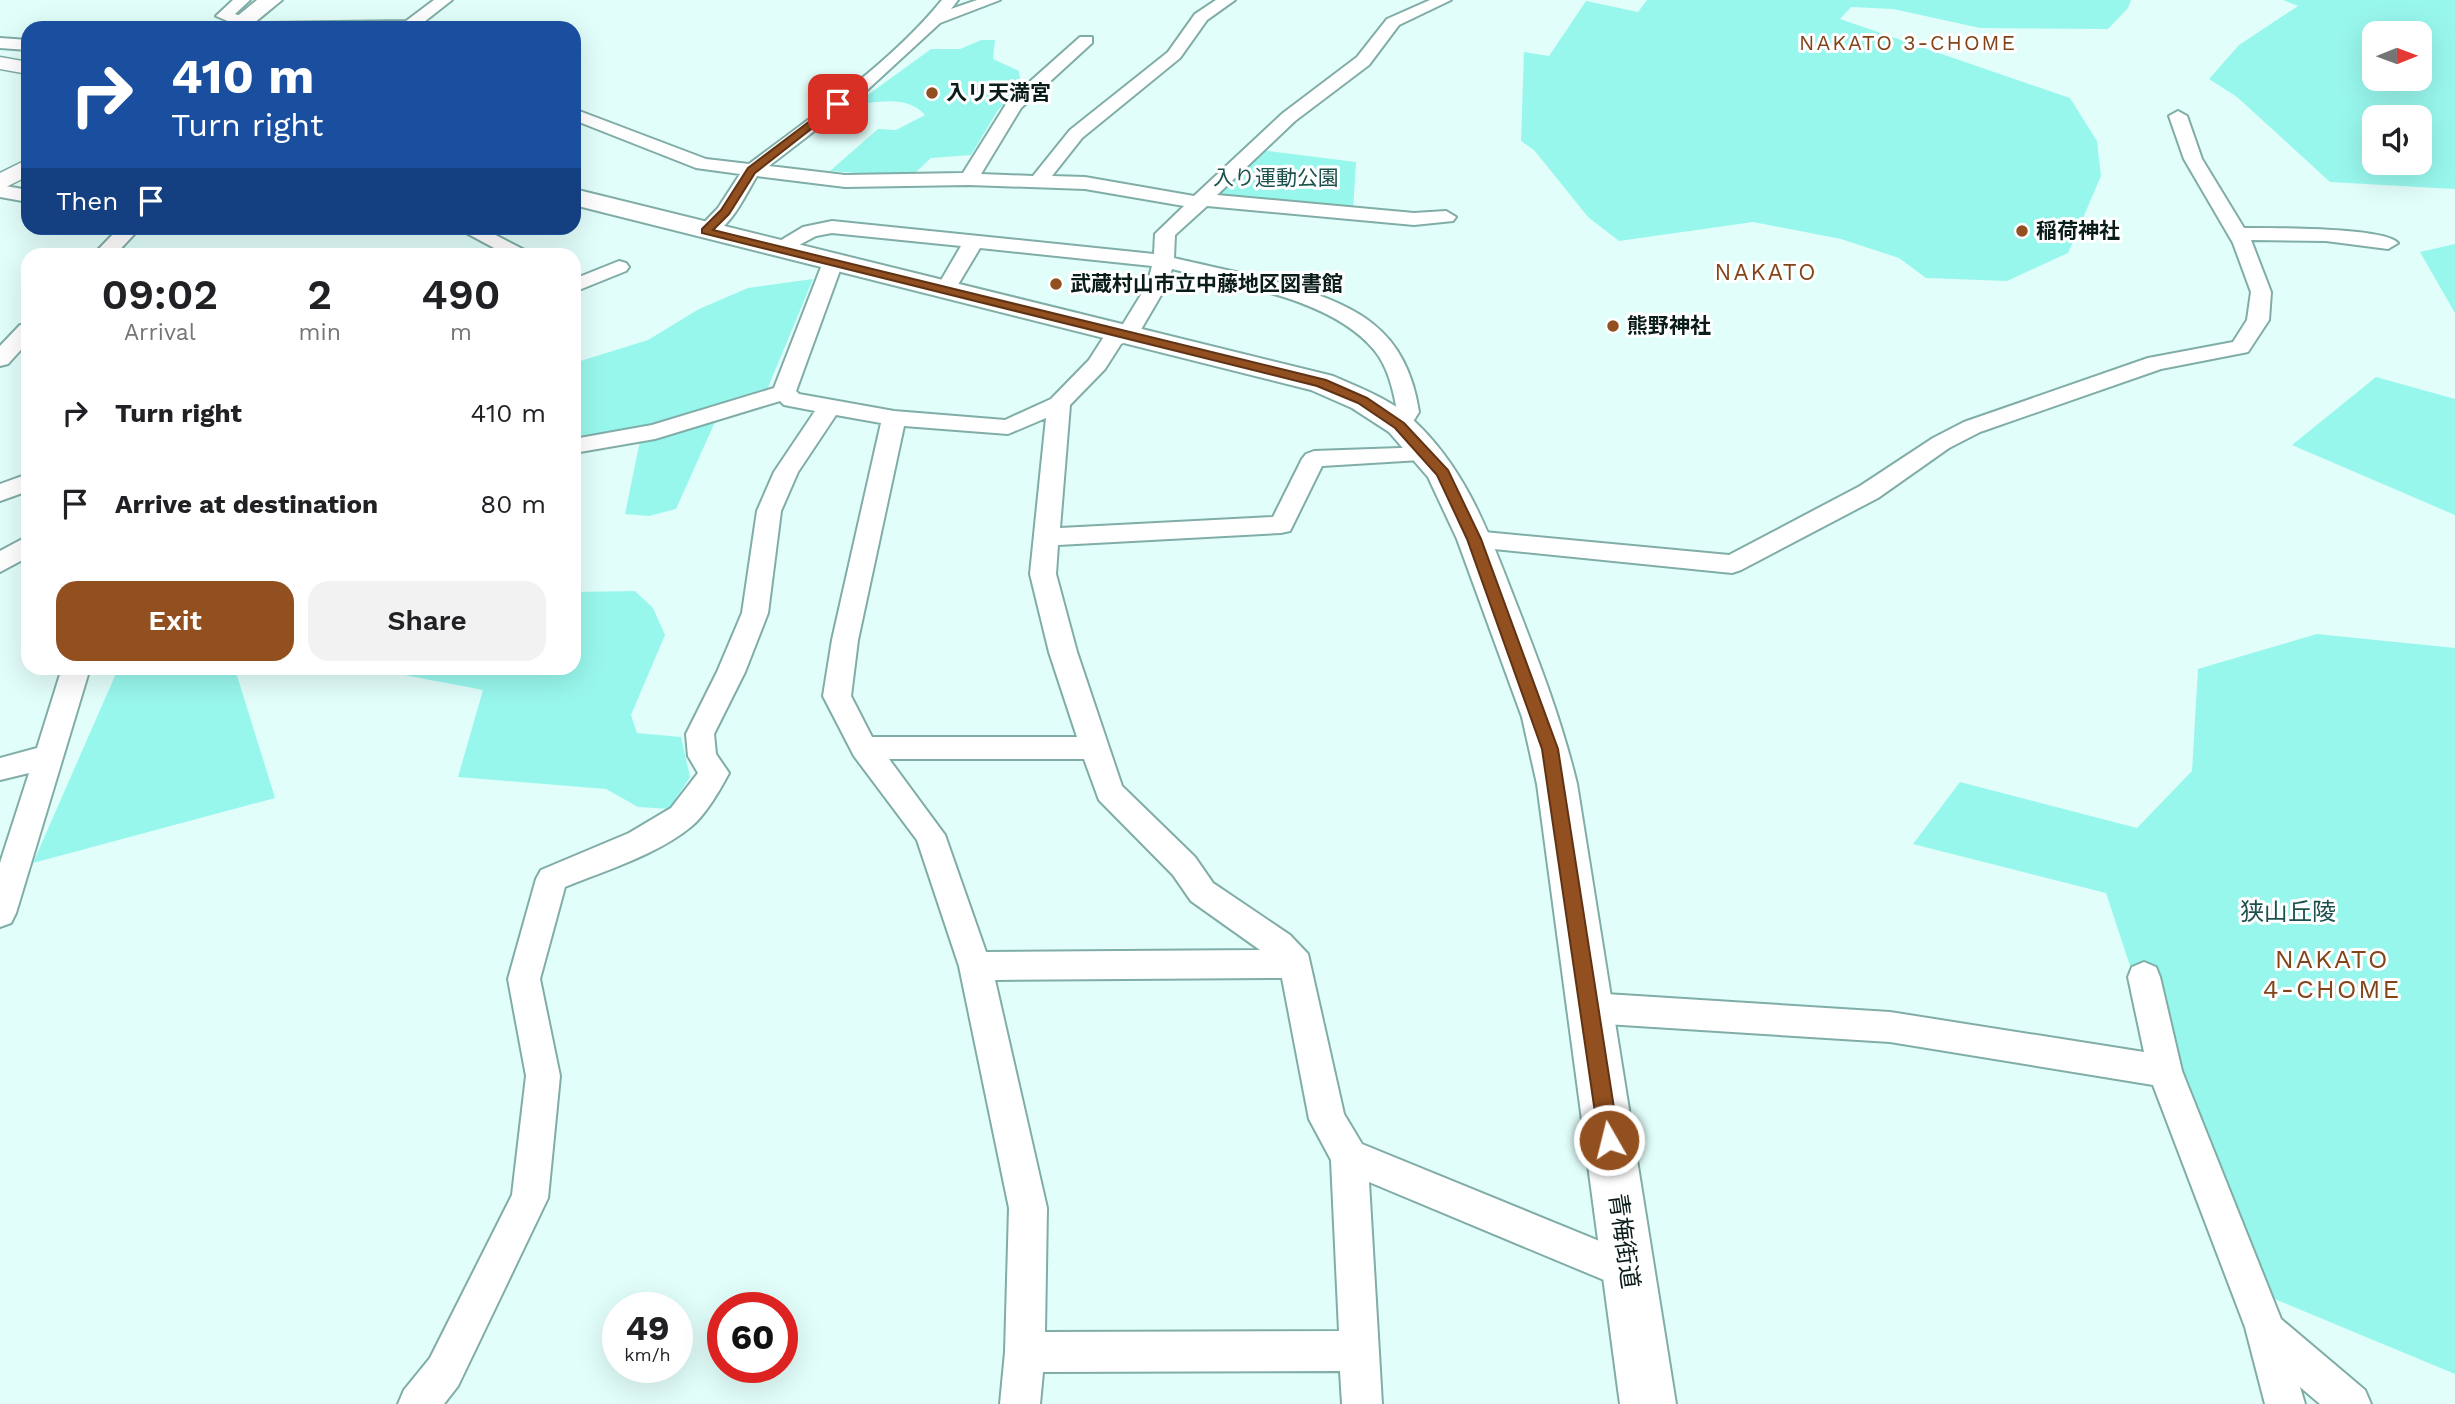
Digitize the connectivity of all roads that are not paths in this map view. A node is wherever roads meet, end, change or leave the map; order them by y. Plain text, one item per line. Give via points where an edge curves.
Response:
1 (271, 0) edge
2 (444, 0) edge
3 (950, 0) edge
4 (992, 0) edge
5 (1227, 0) edge
6 (1443, 0) edge
7 (246, 19) edge
8 (934, 20) junction
9 (286, 21) edge
10 (415, 21) edge
11 (1086, 40) dead end
12 (0, 43) edge
13 (21, 44) edge
14 (0, 63) edge
15 (21, 67) edge
16 (2178, 116) dead end
17 (581, 117) edge
18 (21, 170) edge
19 (751, 171) junction
20 (969, 179) junction
21 (1039, 180) junction
22 (0, 183) edge
23 (0, 191) edge
24 (21, 195) edge
25 (581, 199) edge
26 (1202, 202) junction
27 (1446, 217) dead end
28 (706, 231) junction
29 (2238, 234) junction
30 (123, 235) edge
31 (482, 235) edge
32 (973, 243) junction
33 (2388, 243) dead end
34 (110, 248) edge
35 (509, 248) edge
36 (780, 249) junction
37 (1164, 261) junction
38 (833, 262) junction
39 (619, 267) dead end
40 (581, 279) edge
41 (946, 289) junction
42 (1128, 333) junction
43 (21, 337) edge
44 (0, 359) edge
45 (784, 392) junction
46 (1059, 404) junction
47 (829, 408) junction
48 (894, 418) junction
49 (1400, 425) junction
50 (581, 445) edge
51 (1429, 454) junction
52 (21, 485) edge
53 (0, 493) edge
54 (1046, 537) junction
55 (1474, 539) junction
56 (21, 550) edge
57 (0, 563) edge
58 (74, 675) edge
59 (864, 748) junction
60 (1094, 748) junction
61 (46, 757) junction
62 (0, 769) edge
63 (0, 913) edge
64 (1296, 964) junction
65 (975, 966) junction
66 (2144, 977) dead end
67 (1590, 1008) junction
68 (2165, 1071) junction
69 (1349, 1156) junction
70 (1628, 1271) junction
71 (2261, 1317) junction
72 (1361, 1351) junction
73 (1025, 1352) junction
74 (420, 1403) edge
75 (1020, 1404) edge
76 (1362, 1404) edge
77 (1647, 1404) edge
78 (2286, 1404) edge
79 (2351, 1404) edge

1 - 7 main road
2 - 10 street
3 - 8 street
4 - 8 street
5 - 21 street via 1201,18 1174,55 1076,134
6 - 26 street via 1394,22 1363,61 1289,117
7 - 9 street
8 - 19 street via 859,88
11 - 20 street via 1014,106
12 - 13 street
14 - 15 street
16 - 29 street via 2193,159
17 - 19 street via 703,164
18 - 22 street
19 - 20 street via 845,181
19 - 28 street via 726,212
20 - 21 street
21 - 26 street
23 - 24 street
25 - 28 main road, 青梅街道
26 - 27 street via 1420,222
26 - 37 street via 1166,234
28 - 36 main road, 青梅街道
29 - 33 street via 2326,235
29 - 55 street via 2261,292 2258,320 2240,347 2156,363 1972,427 1869,492 1732,564
30 - 34 street
31 - 35 street
32 - 36 street via 832,227 810,231
32 - 37 street
32 - 41 street
36 - 38 main road, 青梅街道
37 - 42 street via 1157,285
37 - 49 street via 1285,292 1339,312 1365,328 1397,370 1408,412
38 - 41 main road, 青梅街道
38 - 45 street
39 - 40 street
41 - 42 main road, 青梅街道
42 - 46 street via 1113,340
42 - 49 main road, 青梅街道 via 1332,386
43 - 44 street
45 - 47 street via 792,400
45 - 50 street via 655,432
46 - 48 street via 1008,427
46 - 54 street
47 - 48 street
47 - 74 street via 786,472 769,510 755,613 700,734 702,756 714,773 682,817 640,842 552,879 524,979 543,1076 530,1198 444,1372
48 - 59 street via 845,639 837,696
49 - 51 main road, 青梅街道
51 - 54 street via 1314,459 1281,525
51 - 55 main road, 青梅街道 via 1451,488
52 - 53 street
54 - 60 street via 1043,574
55 - 67 main road, 青梅街道 via 1550,749
56 - 57 street
58 - 61 street
59 - 60 street
59 - 65 street via 930,835
60 - 64 street via 1110,792 1184,866 1202,892 1279,945
61 - 62 street
61 - 63 street
64 - 65 street
64 - 69 street via 1327,1119
65 - 73 street via 1028,1208
66 - 68 street
67 - 68 street via 1890,1027
67 - 70 main road, 青梅街道
68 - 71 street
69 - 70 street
69 - 72 street
70 - 77 main road, 青梅街道
71 - 78 street
71 - 79 street via 2267,1333
72 - 73 street
72 - 76 street
73 - 75 street

